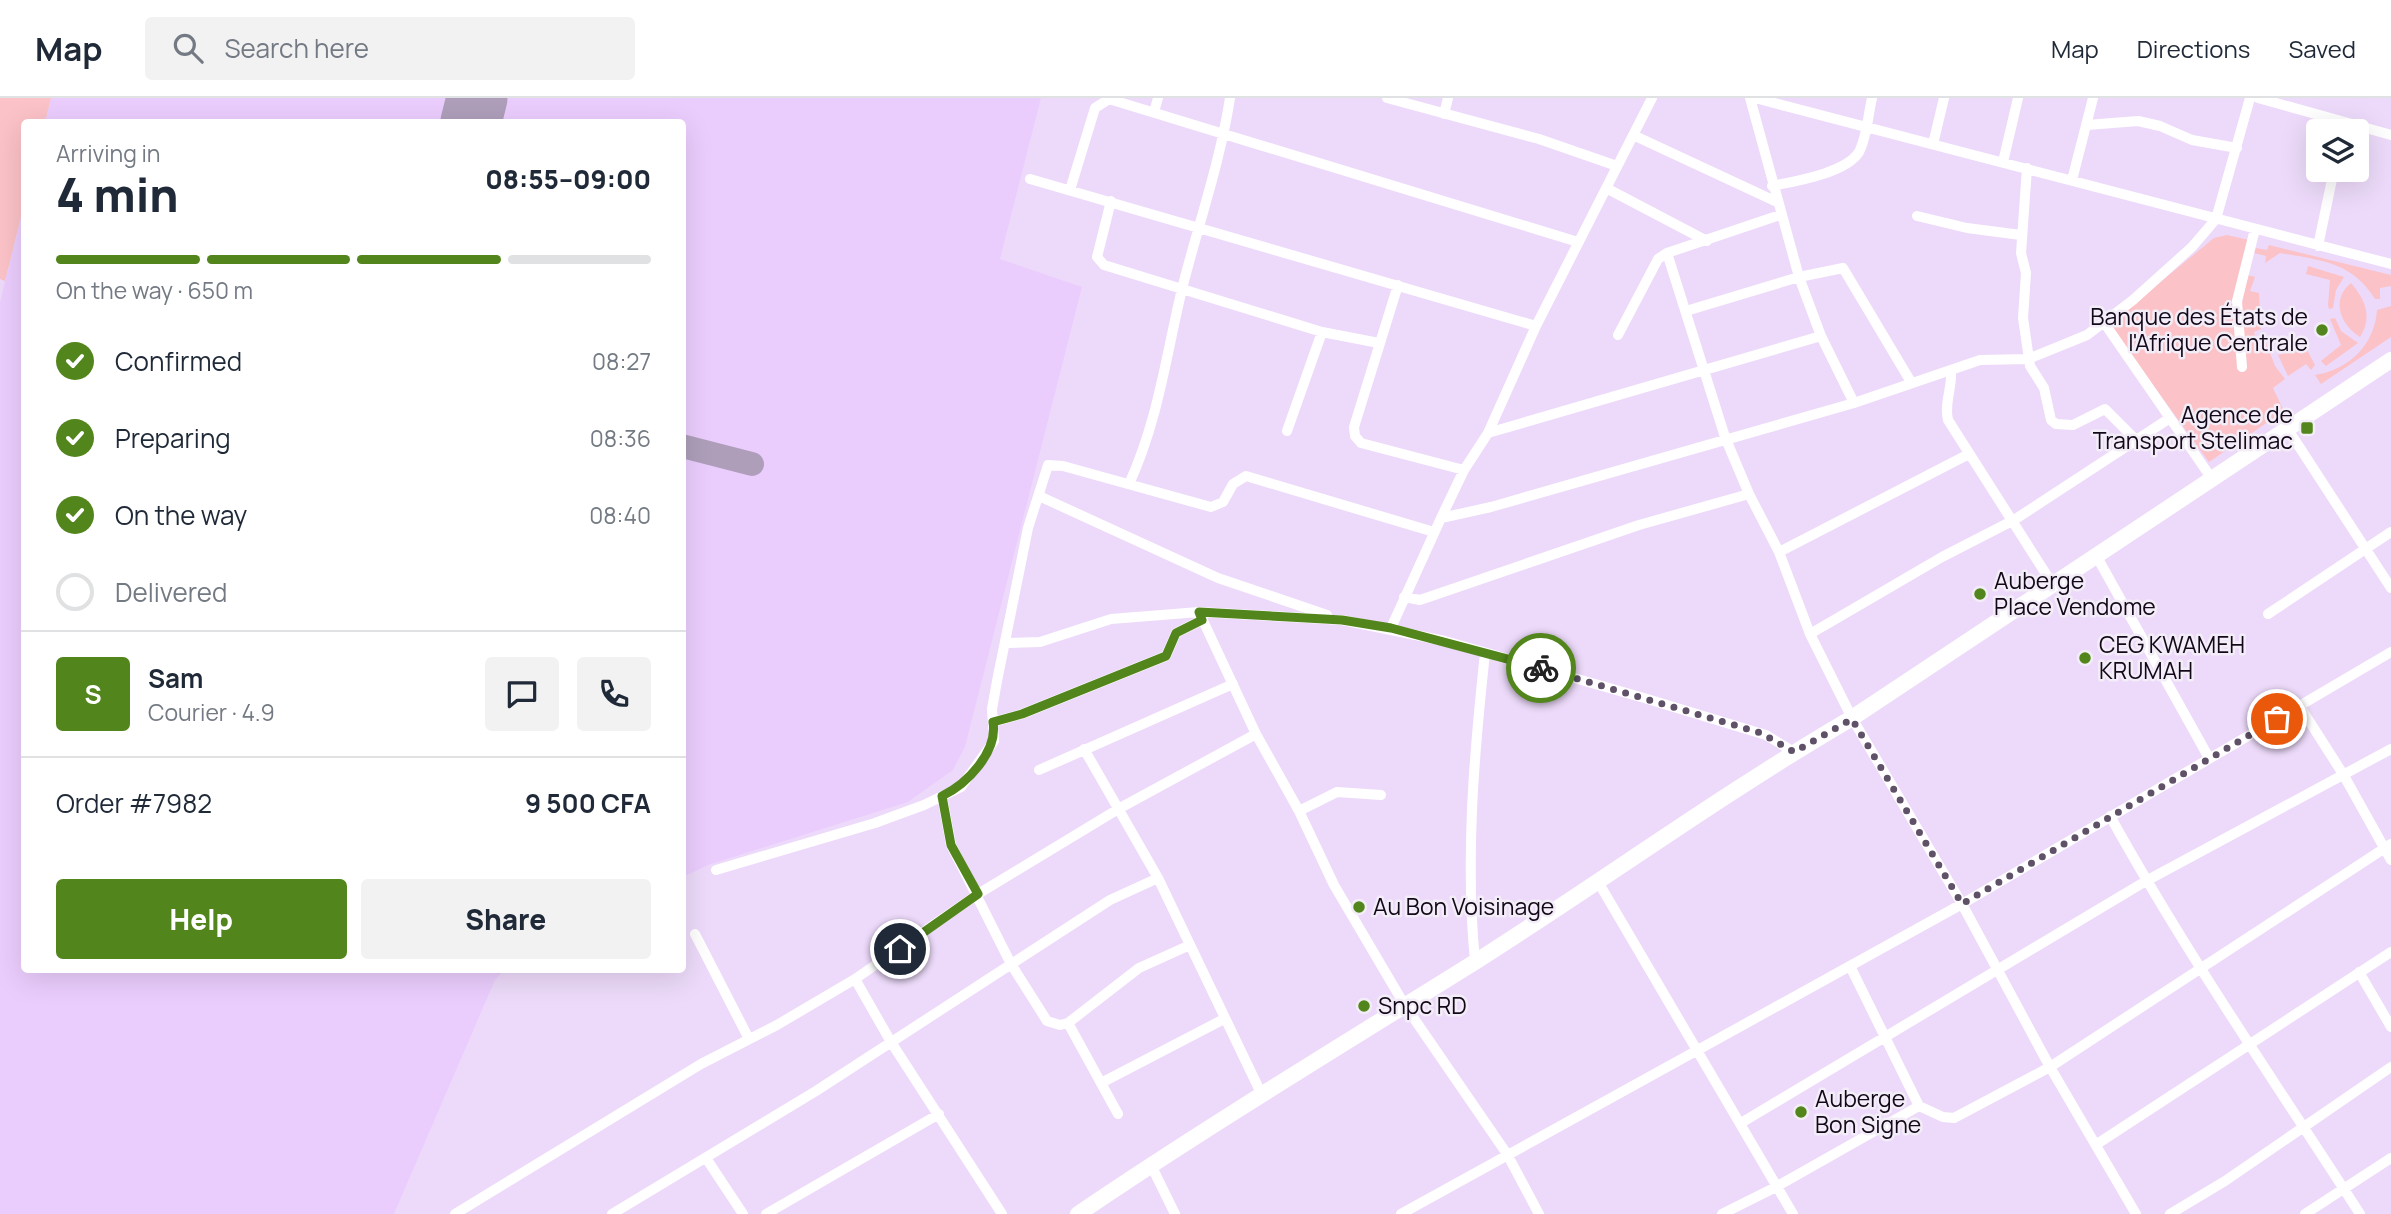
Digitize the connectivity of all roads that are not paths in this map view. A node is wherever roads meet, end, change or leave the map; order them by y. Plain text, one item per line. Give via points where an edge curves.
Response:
1 (1158, 98) edge
2 (1230, 98) edge
3 (1387, 98) edge
4 (1448, 98) edge
5 (1652, 98) edge
6 (1756, 98) edge
7 (1804, 98) edge
8 (1872, 98) edge
9 (1944, 98) edge
10 (2018, 98) edge
11 (2093, 98) edge
12 (2250, 98) edge
13 (2258, 98) edge
14 (1801, 110) junction
15 (1154, 112) junction
16 (1444, 114) junction
17 (2322, 119) edge
18 (1866, 125) junction
19 (2087, 125) junction
20 (2369, 131) edge
21 (1224, 135) junction
22 (1633, 135) junction
23 (2391, 135) edge
24 (1933, 144) junction
25 (2237, 148) junction
26 (2003, 162) junction
27 (1617, 166) junction
28 (2027, 168) junction
29 (1030, 179) dead end
30 (2072, 180) junction
31 (2331, 182) edge
32 (1772, 186) junction
33 (1606, 188) junction
34 (1070, 190) junction
35 (1111, 201) junction
36 (1777, 202) junction
37 (1780, 215) junction
38 (1917, 216) dead end
39 (2216, 219) junction
40 (1200, 227) junction
41 (2255, 229) junction
42 (2021, 235) junction
43 (1707, 241) junction
44 (1578, 242) junction
45 (2318, 246) junction
46 (1667, 253) junction
47 (2391, 264) edge
48 (1799, 277) junction
49 (1398, 285) junction
50 (1182, 289) junction
51 (1686, 311) junction
52 (2105, 324) junction
53 (1536, 326) junction
54 (1322, 332) junction
55 (1618, 335) dead end
56 (1821, 336) junction
57 (1379, 343) junction
58 (2028, 359) junction
59 (2391, 360) edge
60 (2242, 367) dead end
61 (1704, 371) junction
62 (1951, 372) junction
63 (1911, 382) junction
64 (1854, 403) junction
65 (2170, 418) junction
66 (2287, 428) junction
67 (1287, 431) dead end
68 (1488, 433) junction
69 (1725, 437) junction
70 (2136, 439) junction
71 (1969, 454) junction
72 (1464, 470) junction
73 (2212, 479) junction
74 (1129, 484) junction
75 (1749, 495) junction
76 (1039, 496) junction
77 (1440, 518) junction
78 (2014, 520) junction
79 (1434, 532) junction
80 (2391, 532) edge
81 (2367, 547) junction
82 (1779, 552) junction
83 (2096, 557) junction
84 (2053, 585) junction
85 (2391, 587) edge
86 (1404, 597) junction
87 (2268, 614) dead end
88 (1200, 616) junction
89 (1342, 620) junction
90 (1391, 628) junction
91 (1810, 634) junction
92 (1007, 643) junction
93 (2391, 652) edge
94 (1485, 653) junction
95 (1233, 684) junction
96 (2300, 705) junction
97 (1852, 719) junction
98 (993, 722) junction
99 (1256, 734) junction
100 (1084, 749) junction
101 (2391, 749) edge
102 (1794, 752) junction
103 (2209, 758) junction
104 (1039, 770) dead end
105 (2343, 774) junction
106 (1381, 795) dead end
107 (942, 796) junction
108 (1120, 808) junction
109 (1299, 811) junction
110 (2110, 816) junction
111 (2388, 846) edge
112 (2391, 860) edge
113 (716, 870) dead end
114 (1158, 878) junction
115 (1597, 880) junction
116 (2146, 881) junction
117 (978, 894) junction
118 (1962, 904) junction
119 (695, 934) dead end
120 (1189, 945) junction
121 (2391, 951) edge
122 (1475, 961) junction
123 (1011, 964) junction
124 (1850, 966) junction
125 (2201, 969) junction
126 (1999, 971) junction
127 (2359, 972) junction
128 (855, 979) junction
129 (1404, 1004) junction
130 (1224, 1019) junction
131 (1068, 1023) junction
132 (2391, 1027) edge
133 (1885, 1037) junction
134 (749, 1039) junction
135 (891, 1042) junction
136 (2248, 1045) junction
137 (1697, 1053) junction
138 (2050, 1067) junction
139 (2391, 1067) edge
140 (1101, 1083) junction
141 (1261, 1093) junction
142 (1919, 1106) junction
143 (939, 1114) junction
144 (1118, 1114) dead end
145 (1741, 1123) junction
146 (2304, 1128) junction
147 (2096, 1144) junction
148 (1507, 1154) junction
149 (706, 1158) junction
150 (2391, 1158) edge
151 (1151, 1165) junction
152 (1776, 1187) junction
153 (2344, 1189) junction
154 (1534, 1212) edge
155 (455, 1214) edge
156 (612, 1214) edge
157 (743, 1214) edge
158 (766, 1214) edge
159 (1002, 1214) edge
160 (1078, 1214) edge
161 (1175, 1214) edge
162 (1401, 1214) edge
163 (1723, 1214) edge
164 (1793, 1214) edge
165 (2136, 1214) edge
166 (2170, 1214) edge
167 (2305, 1214) edge
168 (2360, 1214) edge

1 - 15 street
2 - 21 street
3 - 16 street
4 - 16 street
5 - 22 street
6 - 14 street
6 - 32 street
7 - 14 street
8 - 18 street
9 - 24 street
10 - 26 street
11 - 19 street
12 - 25 street
13 - 17 street
14 - 18 street
15 - 21 street
15 - 34 street via 1109,99 1099,103
16 - 27 street
18 - 24 street
18 - 32 street via 1861,148 1847,163
19 - 25 street via 2138,121
19 - 30 street
20 - 23 street
21 - 40 street
21 - 44 street
22 - 27 street
22 - 36 street
24 - 26 street
25 - 39 street
26 - 28 street
27 - 33 street
28 - 30 street
28 - 42 street
29 - 34 street
30 - 39 street
31 - 45 street
32 - 36 street
33 - 43 street
33 - 44 street
34 - 35 street
35 - 40 street
35 - 50 street via 1098,261
36 - 37 street
37 - 43 street
37 - 48 street
38 - 42 street
39 - 41 street
39 - 52 street via 2192,247
40 - 49 street
40 - 50 street
41 - 45 street
41 - 60 street via 2237,302
42 - 58 street via 2026,274 2022,318
43 - 46 street
44 - 53 street
45 - 47 street
46 - 51 street
46 - 55 street via 1658,259
48 - 51 street
48 - 56 street
48 - 63 street via 1838,268 1845,271
49 - 53 street
49 - 57 street
50 - 54 street
50 - 74 street via 1147,444
51 - 61 street
52 - 58 street
52 - 65 street
53 - 68 street
54 - 57 street
54 - 67 street
56 - 61 street
56 - 64 street
57 - 72 street via 1355,436 1361,443
58 - 62 street via 1980,360
58 - 70 street via 2056,424 2073,425 2105,410
59 - 66 highway
61 - 68 street
61 - 69 street
62 - 63 street
62 - 71 street via 1952,388 1945,408
63 - 64 street
64 - 69 street
65 - 70 street
65 - 73 street
66 - 73 highway
66 - 81 street
68 - 72 street
69 - 75 street
69 - 77 street
70 - 78 street
71 - 78 street
71 - 82 street
72 - 77 street
73 - 83 highway
74 - 76 street via 1052,465 1046,467
74 - 79 street via 1211,507 1223,502 1233,484 1246,476
75 - 82 street
75 - 86 street via 1639,525 1420,600
76 - 89 street via 1218,578
76 - 92 street via 1028,528
77 - 79 street
78 - 84 street
78 - 91 street
79 - 86 street
80 - 81 street
81 - 85 street
81 - 87 street
82 - 91 street
83 - 84 highway
83 - 103 street
84 - 97 highway
86 - 90 street
88 - 89 street
88 - 92 street via 1111,619 1040,642
88 - 95 street
88 - 98 street via 1176,633 1166,656
89 - 90 street
90 - 94 street
91 - 97 street
92 - 98 street
93 - 96 street
94 - 102 street via 1761,733
94 - 122 street via 1471,883
95 - 99 street
95 - 100 street
96 - 103 street
96 - 105 street
97 - 102 highway
97 - 118 street
98 - 107 street via 991,748 961,787
99 - 108 street
99 - 109 street
100 - 104 street
100 - 108 street
101 - 105 street
102 - 115 highway
103 - 110 street
105 - 111 street
105 - 116 street
106 - 109 street via 1337,792
107 - 113 street via 875,823
107 - 117 street via 951,845
108 - 114 street
108 - 117 street
109 - 129 street via 1334,885
110 - 116 street
110 - 118 street
111 - 112 street
111 - 125 street
114 - 120 street
114 - 123 street via 1119,895
115 - 122 highway
115 - 137 street
116 - 125 street
116 - 126 street
117 - 123 street
117 - 128 street
118 - 124 street
118 - 126 street
119 - 134 street
120 - 130 street
120 - 131 street via 1139,968
121 - 127 street
122 - 129 highway
123 - 131 street via 1047,1021
123 - 135 street
124 - 133 street
124 - 137 street
125 - 136 street
125 - 138 street
126 - 133 street
126 - 138 street
127 - 132 street
127 - 136 street
128 - 134 street
128 - 135 street
129 - 141 highway
129 - 148 street
130 - 140 street
130 - 141 street
131 - 140 street
133 - 142 street
133 - 145 street
134 - 155 street
135 - 143 street
135 - 149 street
136 - 146 street
136 - 147 street
137 - 145 street
137 - 148 street
138 - 142 street via 1954,1118
138 - 147 street
139 - 146 street
140 - 144 street
141 - 151 highway
142 - 152 street
143 - 158 street
143 - 159 street
145 - 152 street
146 - 153 street
146 - 166 street
147 - 165 street
148 - 154 street
148 - 162 street
149 - 156 street
149 - 157 street
150 - 153 street
151 - 160 highway
151 - 161 street
152 - 163 street
152 - 164 street
153 - 167 street
153 - 168 street

